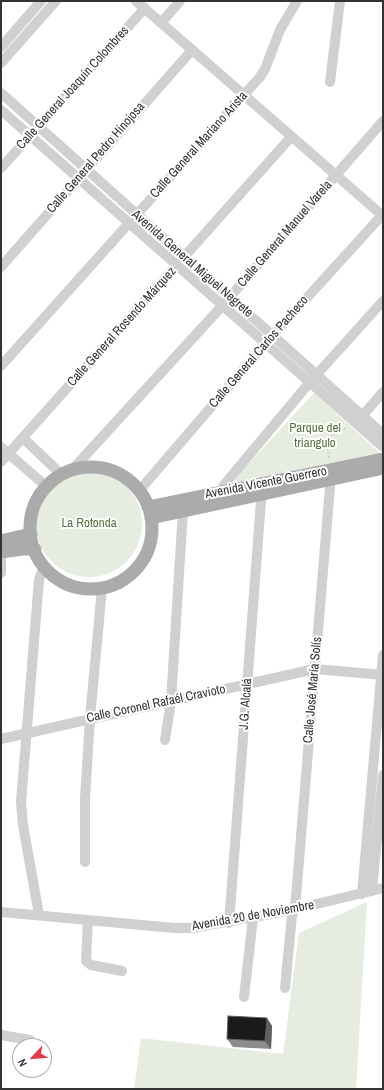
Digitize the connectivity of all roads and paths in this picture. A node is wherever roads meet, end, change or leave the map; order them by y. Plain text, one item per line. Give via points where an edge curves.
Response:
1 (41, 1) edge
2 (56, 1) edge
3 (136, 1) edge
4 (180, 1) edge
5 (297, 1) edge
6 (340, 1) edge
7 (145, 8) junction
8 (23, 22) junction
9 (161, 22) junction
10 (32, 29) junction
11 (1, 47) edge
12 (192, 50) junction
13 (1, 63) edge
14 (330, 82) dead end
15 (1, 93) edge
16 (243, 95) junction
17 (1, 110) edge
18 (383, 122) edge
19 (38, 127) junction
20 (30, 136) junction
21 (291, 137) junction
22 (1, 168) edge
23 (86, 170) junction
24 (336, 176) junction
25 (78, 179) junction
26 (135, 214) junction
27 (383, 215) edge
28 (128, 223) junction
29 (185, 257) junction
30 (177, 266) junction
31 (1, 267) edge
32 (230, 297) junction
33 (383, 301) edge
34 (222, 305) junction
35 (273, 335) junction
36 (266, 343) junction
37 (1, 366) edge
38 (314, 378) junction
39 (383, 392) edge
40 (359, 419) junction
41 (383, 434) edge
42 (23, 438) junction
43 (1, 446) edge
44 (383, 447) edge
45 (9, 454) junction
46 (383, 459) edge
47 (1, 462) edge
48 (383, 468) edge
49 (67, 473) junction
50 (331, 475) junction
51 (47, 487) junction
52 (262, 489) junction
53 (139, 491) junction
54 (219, 492) junction
55 (213, 504) junction
56 (183, 511) junction
57 (150, 512) junction
58 (31, 534) junction
59 (1, 541) edge
60 (35, 549) junction
61 (1, 552) edge
62 (44, 566) junction
63 (1, 573) edge
64 (102, 588) junction
65 (383, 655) edge
66 (315, 669) junction
67 (382, 675) edge
68 (248, 684) junction
69 (171, 701) junction
70 (90, 718) junction
71 (26, 733) junction
72 (1, 739) edge
73 (165, 740) dead end
74 (383, 775) edge
75 (85, 862) dead end
76 (383, 888) edge
77 (367, 892) junction
78 (295, 910) junction
79 (1, 912) edge
80 (39, 915) junction
81 (254, 918) junction
82 (88, 920) junction
83 (228, 923) junction
84 (122, 971) dead end
85 (285, 988) dead end
86 (244, 996) dead end
87 (1, 1036) edge
88 (16, 1038) edge

1 - 8 street
2 - 10 street
3 - 7 street
4 - 9 street
5 - 16 street, Calle General Mariano Arista via 280,30 265,68
6 - 14 street
7 - 9 street
7 - 19 street, Calle General Joaquín Colombres
8 - 10 street
8 - 11 street
9 - 12 street
10 - 13 street
12 - 16 street
12 - 23 street, Calle General Pedro Hinojosa
15 - 19 street, Avenida General Miguel Negrete
16 - 21 street
16 - 26 street, Calle General Mariano Arista
17 - 20 street, Avenida General Miguel Negrete
18 - 24 street, Calle General Manuel Varela
19 - 20 street, Calle General Joaquín Colombres
19 - 23 street, Avenida General Miguel Negrete
20 - 22 street, Calle General Joaquín Colombres
20 - 25 street, Avenida General Miguel Negrete
21 - 24 street
21 - 29 street, Calle General Rosendo Márquez
23 - 25 street, Calle General Pedro Hinojosa
23 - 26 street, Avenida General Miguel Negrete
24 - 27 street
24 - 32 street, Calle General Manuel Varela
25 - 28 street, Avenida General Miguel Negrete
25 - 31 street, Calle General Pedro Hinojosa
26 - 28 street, Calle General Mariano Arista
26 - 29 street, Avenida General Miguel Negrete
27 - 35 street, Calle General Carlos Pacheco
28 - 30 street, Avenida General Miguel Negrete
28 - 37 street, Calle General Mariano Arista
29 - 30 street, Calle General Rosendo Márquez
29 - 32 street, Avenida General Miguel Negrete
30 - 34 street, Avenida General Miguel Negrete
30 - 42 street, Calle General Rosendo Márquez
32 - 34 street, Calle General Manuel Varela
32 - 35 street, Avenida General Miguel Negrete
33 - 38 street
34 - 36 street, Avenida General Miguel Negrete
34 - 49 street, Calle General Manuel Varela
35 - 36 street, Calle General Carlos Pacheco
35 - 38 street, Avenida General Miguel Negrete
36 - 38 street, Avenida General Miguel Negrete
36 - 53 street, Calle General Carlos Pacheco
38 - 40 street, Avenida General Miguel Negrete
38 - 54 street
39 - 40 street
40 - 41 street, Avenida General Miguel Negrete
40 - 44 street, Avenida General Miguel Negrete
40 - 50 path via 326,440
42 - 45 street, Calle General Rosendo Márquez
42 - 49 street
43 - 45 street
45 - 47 street, Calle General Rosendo Márquez
45 - 51 street
46 - 50 main road, Avenida Vicente Guerrero
48 - 50 main road, Avenida Vicente Guerrero
49 - 51 main road
49 - 53 main road via 86,467 101,468 116,472 129,480
50 - 52 main road, Avenida Vicente Guerrero
50 - 66 street, Calle José María Solís
51 - 58 main road via 34,509
52 - 54 main road, Avenida Vicente Guerrero
52 - 55 main road, Avenida Vicente Guerrero
52 - 68 street, J.G. Alcalá
53 - 57 main road
54 - 55 street
54 - 57 main road, Avenida Vicente Guerrero
55 - 56 main road, Avenida Vicente Guerrero
56 - 57 main road, Avenida Vicente Guerrero
56 - 69 street
57 - 64 main road via 152,534 141,564 117,584
58 - 59 main road
58 - 60 main road
60 - 61 main road
60 - 62 main road
61 - 63 street
62 - 64 main road via 53,575 76,587
62 - 71 street via 39,580
64 - 70 street
65 - 67 street
66 - 67 street, Calle Coronel Rafaél Cravioto
66 - 68 street, Calle Coronel Rafaél Cravioto
66 - 78 street, Calle José María Solís
67 - 77 street
68 - 69 street, Calle Coronel Rafaél Cravioto
68 - 83 street, J.G. Alcalá
69 - 70 street, Calle Coronel Rafaél Cravioto
69 - 73 street
70 - 71 street, Calle Coronel Rafaél Cravioto
70 - 75 street via 85,799
71 - 72 street, Calle Coronel Rafaél Cravioto
71 - 80 street via 21,815
74 - 77 street
76 - 77 street, Avenida 20 de Noviembre
77 - 78 street, Avenida 20 de Noviembre
78 - 81 street, Avenida 20 de Noviembre
78 - 85 street, Calle José María Solís via 292,915
79 - 80 street, Avenida 20 de Noviembre
80 - 82 street, Avenida 20 de Noviembre
81 - 83 street, Avenida 20 de Noviembre
81 - 86 street
82 - 83 street, Avenida 20 de Noviembre via 174,928
82 - 84 street via 86,961 91,965
87 - 88 street

